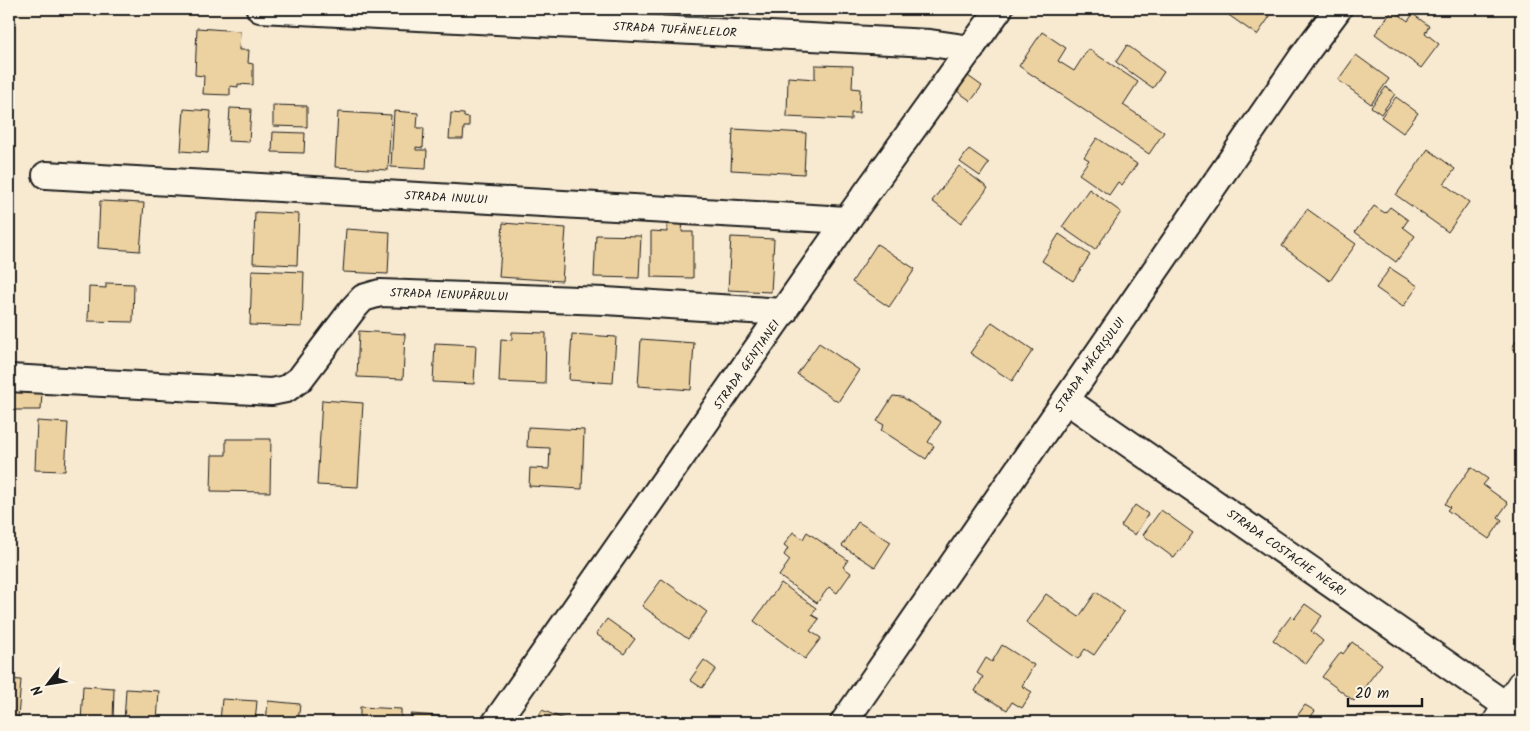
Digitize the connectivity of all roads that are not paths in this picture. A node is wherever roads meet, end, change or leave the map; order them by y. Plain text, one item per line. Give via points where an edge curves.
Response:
1 (260, 9) edge
2 (998, 9) edge
3 (1338, 9) edge
4 (970, 49) junction
5 (46, 175) dead end
6 (847, 220) junction
7 (784, 312) junction
8 (9, 378) edge
9 (1066, 400) junction
10 (1508, 704) edge
11 (496, 722) edge
12 (844, 722) edge

1 - 4 street, STRADA TUFĂNELELOR via 930,43
2 - 4 street, STRADA GENȚIANEI
3 - 9 street, STRADA MĂCRIȘULUI
4 - 6 street, STRADA GENȚIANEI
5 - 6 street, STRADA INULUI
6 - 7 street, STRADA GENȚIANEI
7 - 8 street, STRADA IENUPĂRULUI via 606,301 380,293 363,298 300,379 286,389 271,392
7 - 11 street, STRADA GENȚIANEI
9 - 10 street, STRADA COSTACHE NEGRI
9 - 12 street, STRADA MĂCRIȘULUI

